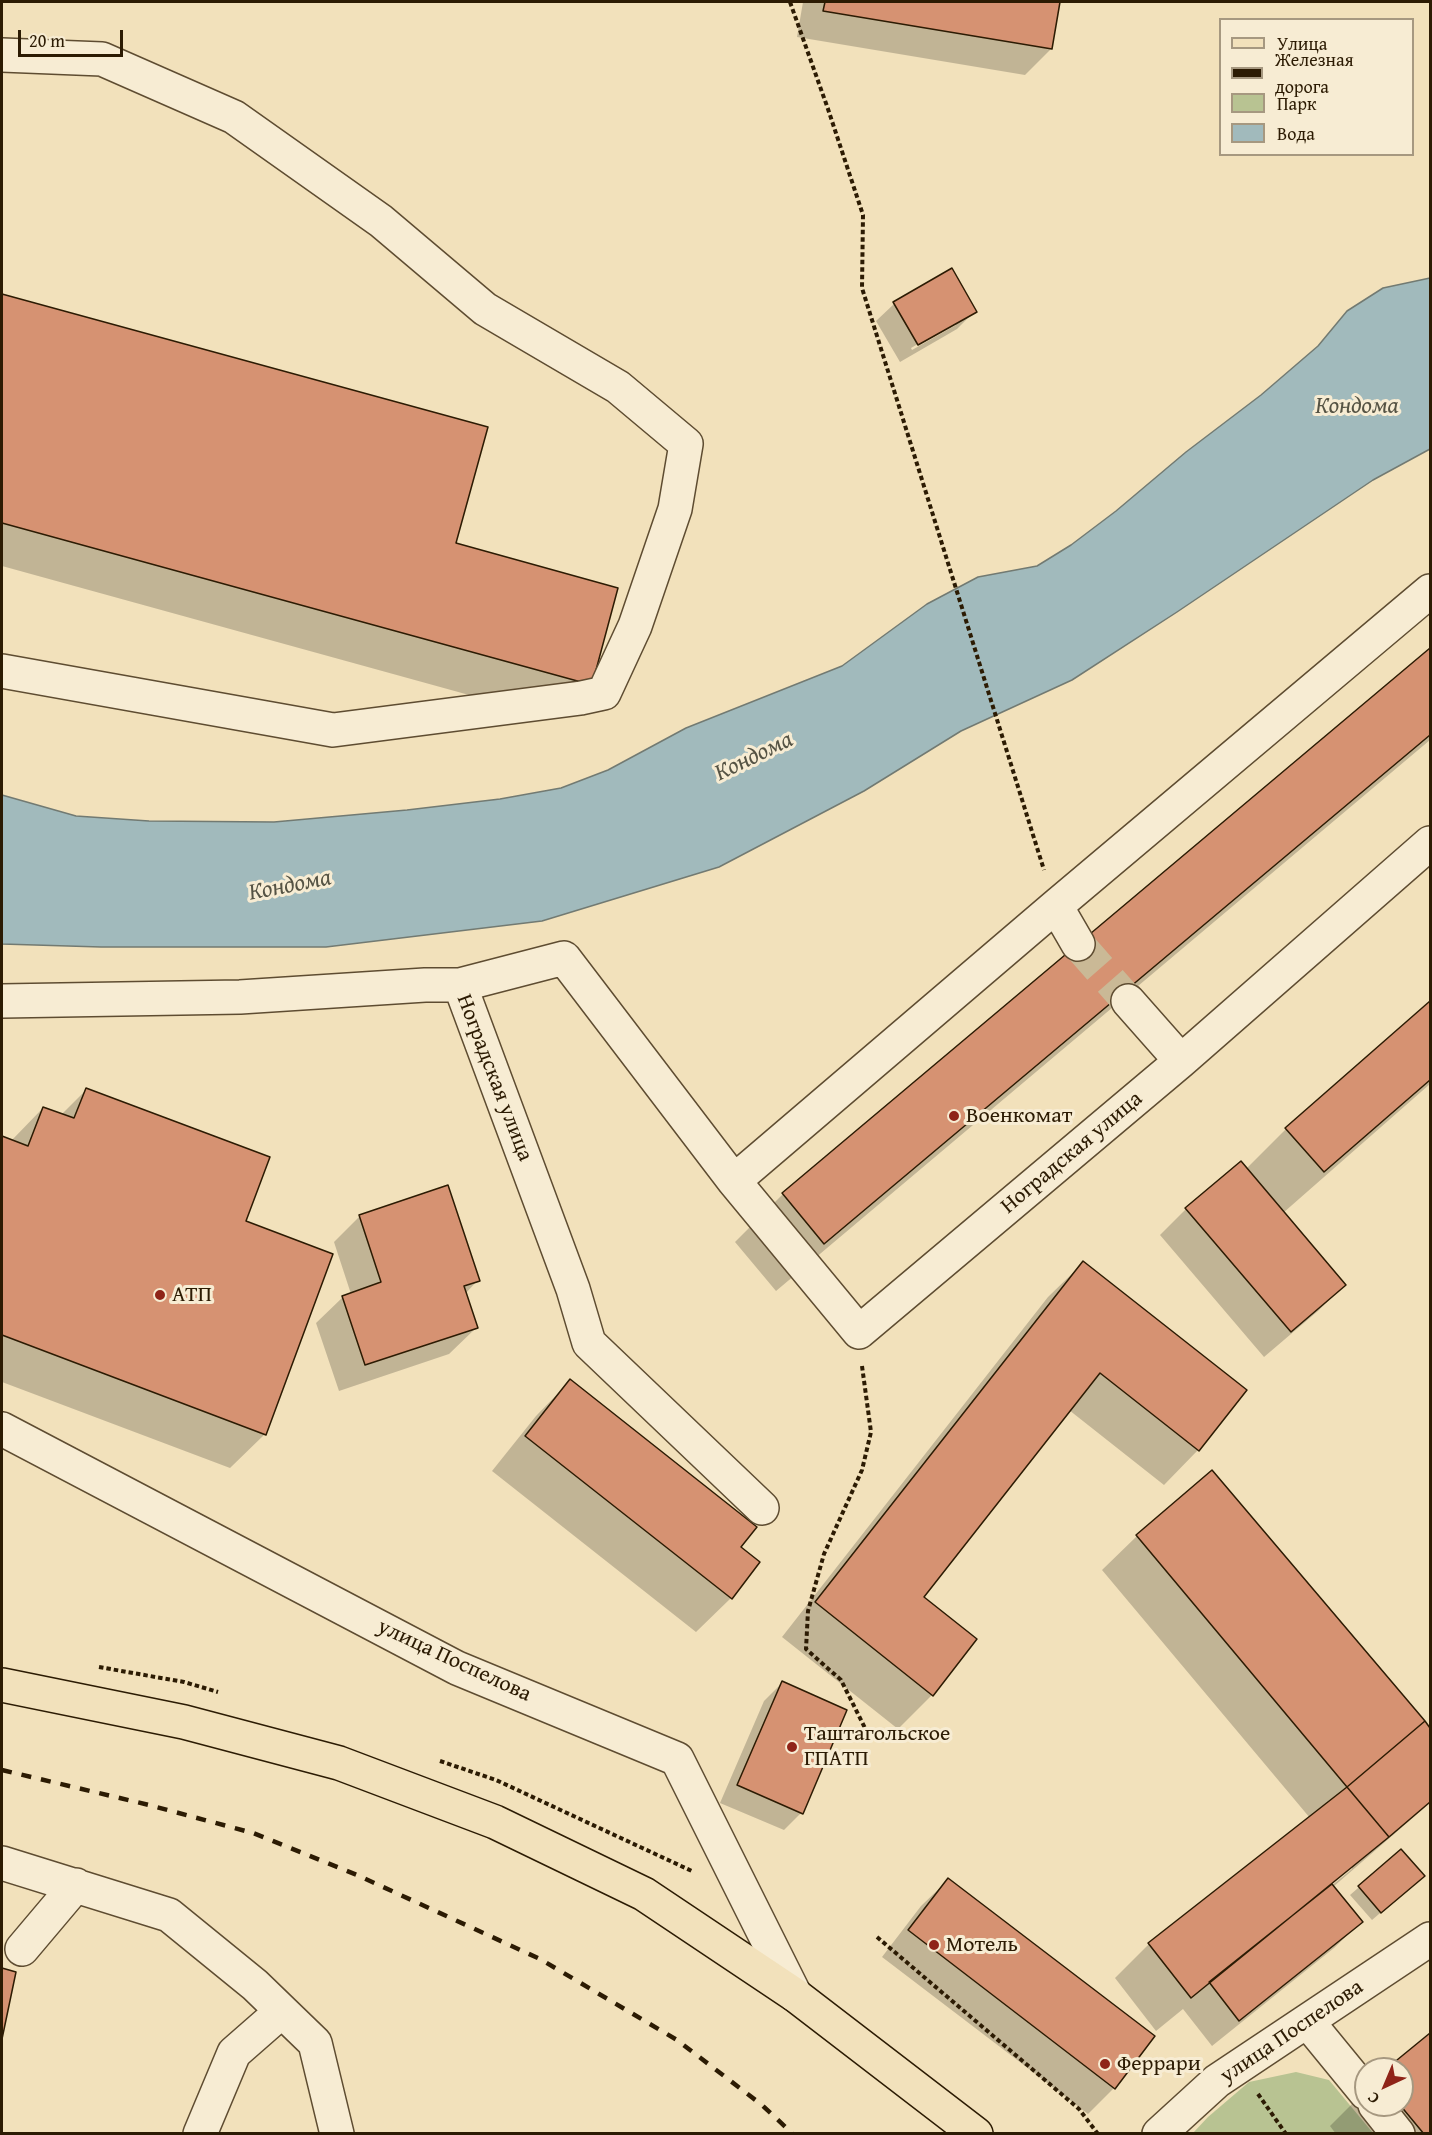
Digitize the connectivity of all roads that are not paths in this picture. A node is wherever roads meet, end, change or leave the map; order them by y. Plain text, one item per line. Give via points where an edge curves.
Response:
1 (2, 55) edge
2 (1431, 591) edge
3 (2, 671) edge
4 (1431, 843) edge
5 (1056, 906) junction
6 (1078, 944) tunnel mouth
7 (460, 985) junction
8 (2, 1001) edge
9 (1128, 1001) tunnel mouth
10 (1181, 1061) junction
11 (734, 1181) junction
12 (2, 1429) edge
13 (762, 1508) dead end
14 (2, 1685) edge
15 (2, 1863) edge
16 (76, 1885) junction
17 (1428, 1945) edge
18 (22, 1949) dead end
19 (795, 1995) junction
20 (282, 2011) junction
21 (1308, 2021) junction
22 (1354, 2078) edge
23 (1385, 2117) edge
24 (200, 2133) edge
25 (337, 2133) edge
26 (976, 2133) edge
27 (1159, 2133) edge
28 (1398, 2133) edge

1 - 3 street via 102,59 234,117 381,221 485,309 618,387 686,444 675,509 635,626 604,693 333,730
2 - 5 street
4 - 10 street, Ноградская улица
5 - 6 street
5 - 11 street
7 - 8 street, Ноградская улица via 240,997
7 - 11 street via 564,958
7 - 13 street, Ноградская улица via 573,1289 589,1343
9 - 10 street
10 - 11 street, Ноградская улица via 859,1332
12 - 19 street, улица Поспелова via 457,1668 677,1759
14 - 19 main road via 184,1722 339,1763 495,1822 644,1894
15 - 16 street
16 - 18 street
16 - 20 street via 169,1915
17 - 21 street, улица Поспелова
19 - 26 main road
20 - 24 street via 234,2053
20 - 25 street via 315,2043
21 - 22 street
21 - 27 street, улица Поспелова via 1217,2081
23 - 28 street

